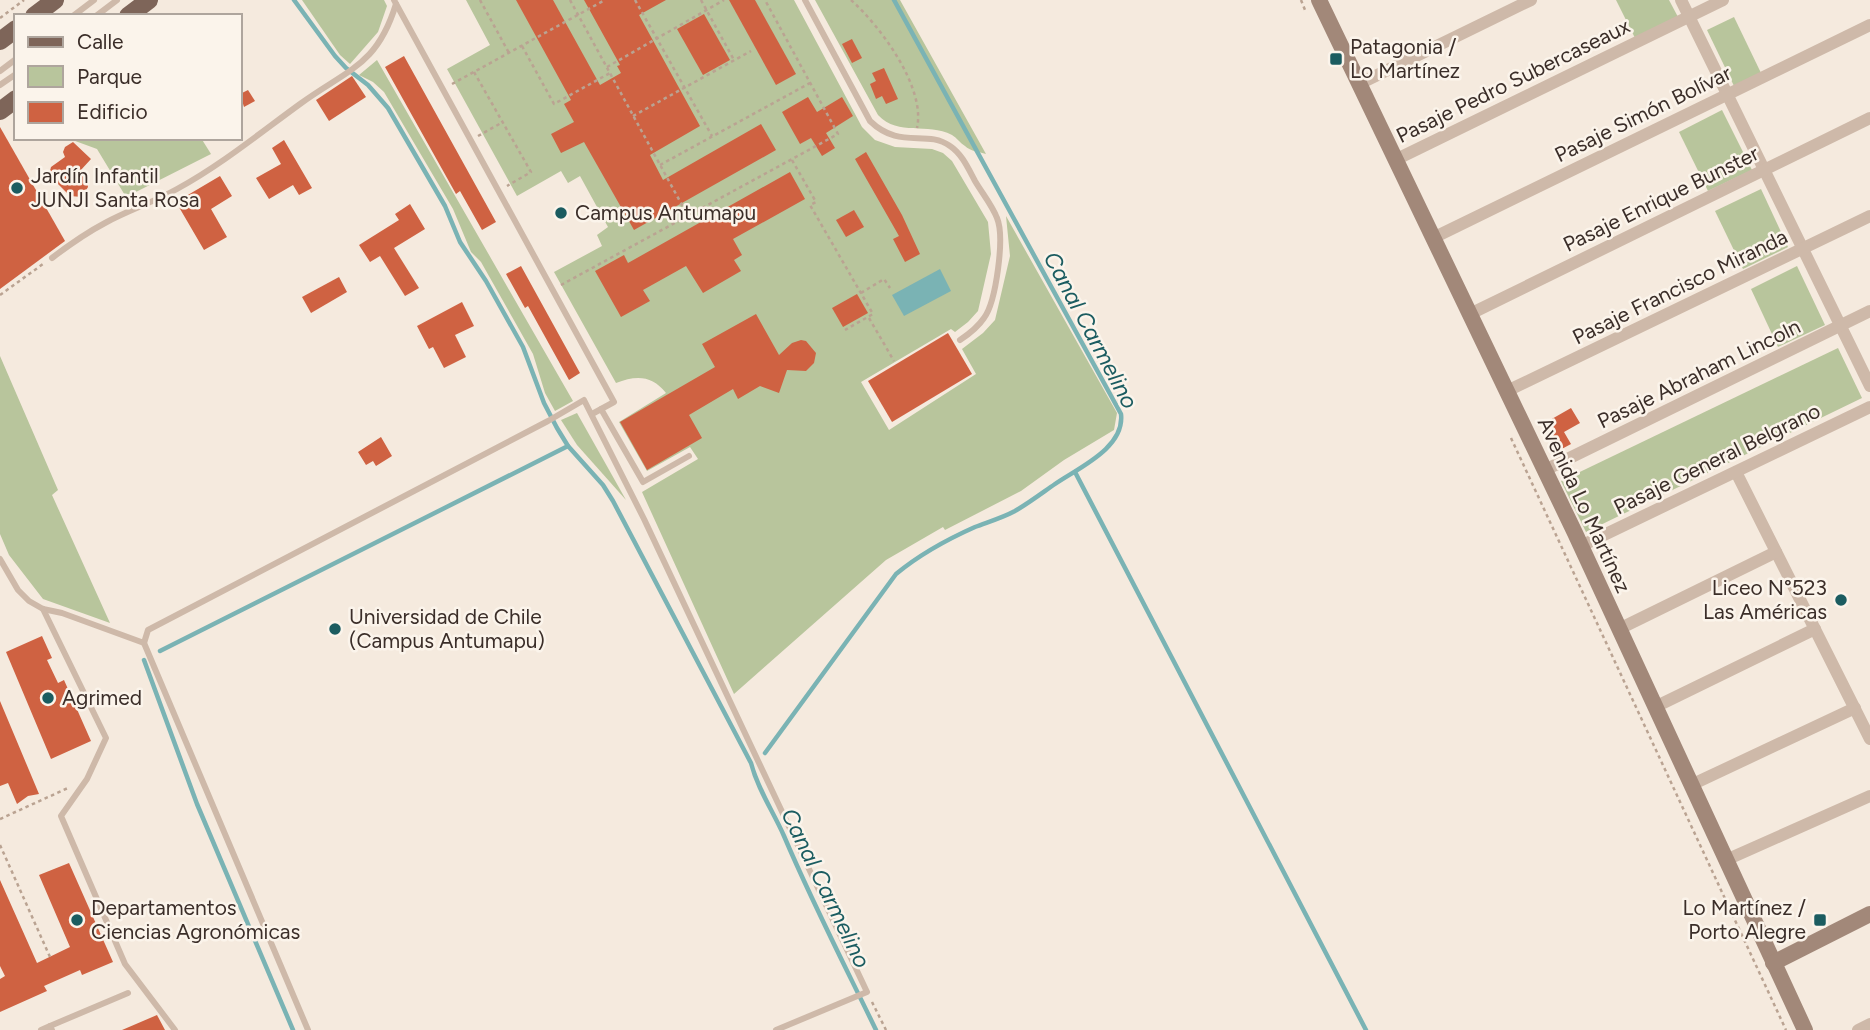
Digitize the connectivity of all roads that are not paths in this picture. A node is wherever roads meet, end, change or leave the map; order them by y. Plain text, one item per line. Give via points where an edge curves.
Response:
1 (55, 0) edge
2 (94, 0) edge
3 (117, 0) edge
4 (149, 0) edge
5 (805, 0) edge
6 (1531, 0) edge
7 (1681, 0) edge
8 (1723, 0) edge
9 (395, 2) edge
10 (1319, 4) edge
11 (37, 14) edge
12 (76, 14) edge
13 (99, 14) edge
14 (131, 14) edge
15 (1689, 17) junction
16 (1870, 24) edge
17 (1359, 84) junction
18 (1727, 94) junction
19 (1870, 118) edge
20 (1395, 160) junction
21 (1764, 170) junction
22 (1870, 216) edge
23 (1433, 238) junction
24 (1803, 249) junction
25 (51, 258) road end
26 (1870, 312) edge
27 (1470, 314) junction
28 (1840, 326) junction
29 (960, 340) dead end
30 (1870, 386) edge
31 (1507, 391) junction
32 (1870, 407) edge
33 (601, 409) junction
34 (592, 414) junction
35 (688, 456) dead end
36 (1545, 470) junction
37 (1736, 472) junction
38 (1581, 546) junction
39 (1776, 552) junction
40 (0, 559) edge
41 (43, 609) junction
42 (1619, 629) junction
43 (1815, 629) junction
44 (144, 643) junction
45 (1655, 706) junction
46 (1855, 708) junction
47 (1870, 739) edge
48 (1690, 785) junction
49 (1870, 796) edge
50 (1726, 860) junction
51 (1870, 914) edge
52 (1773, 963) junction
53 (128, 993) dead end
54 (1870, 1024) edge
55 (51, 1028) edge
56 (41, 1030) edge
57 (175, 1030) edge
58 (308, 1030) edge
59 (776, 1030) edge
60 (1805, 1030) edge
61 (1858, 1030) edge

1 - 11 main road
2 - 12 lane
3 - 13 lane
4 - 14 main road
5 - 29 lane via 870,121 880,131 897,137 948,144 960,154 998,219 1001,255 986,316
6 - 17 street
7 - 15 street
8 - 15 street, Pasaje Pedro Subercaseaux
9 - 25 lane via 389,26 362,64 179,188 107,221
9 - 33 lane via 614,402
10 - 17 main road, Avenida Lo Martínez
15 - 18 street
15 - 20 street, Pasaje Pedro Subercaseaux
16 - 18 street, Pasaje Simón Bolívar
17 - 20 main road, Avenida Lo Martínez
18 - 21 street
18 - 23 street, Pasaje Simón Bolívar
19 - 21 street, Pasaje Enrique Bunster
20 - 23 main road, Avenida Lo Martínez
21 - 24 street
21 - 27 street, Pasaje Enrique Bunster
22 - 24 street, Pasaje Francisco Miranda
23 - 27 main road, Avenida Lo Martínez
24 - 28 street
24 - 31 street, Pasaje Francisco Miranda
26 - 28 street, Pasaje Abraham Lincoln
27 - 31 main road, Avenida Lo Martínez
28 - 30 street
28 - 36 street, Pasaje Abraham Lincoln
31 - 36 main road, Avenida Lo Martínez
32 - 37 street, Pasaje General Belgrano
33 - 34 lane
33 - 35 lane via 643,482
34 - 44 lane via 584,400 148,631
34 - 59 lane via 867,992
36 - 38 main road, Avenida Lo Martínez
37 - 38 street, Pasaje General Belgrano
37 - 39 street
38 - 42 main road, Avenida Lo Martínez
39 - 42 street
39 - 43 street
40 - 41 lane via 18,590
41 - 44 lane
41 - 57 lane via 106,738 87,779 61,817 125,964
42 - 45 main road, Avenida Lo Martínez
43 - 45 street
43 - 46 street
44 - 58 lane
45 - 48 main road, Avenida Lo Martínez
46 - 47 street
46 - 48 street
48 - 50 main road, Avenida Lo Martínez
49 - 50 street
50 - 52 main road, Avenida Lo Martínez
51 - 52 main road
52 - 60 main road, Avenida Lo Martínez
53 - 55 lane
54 - 61 street
55 - 56 lane

